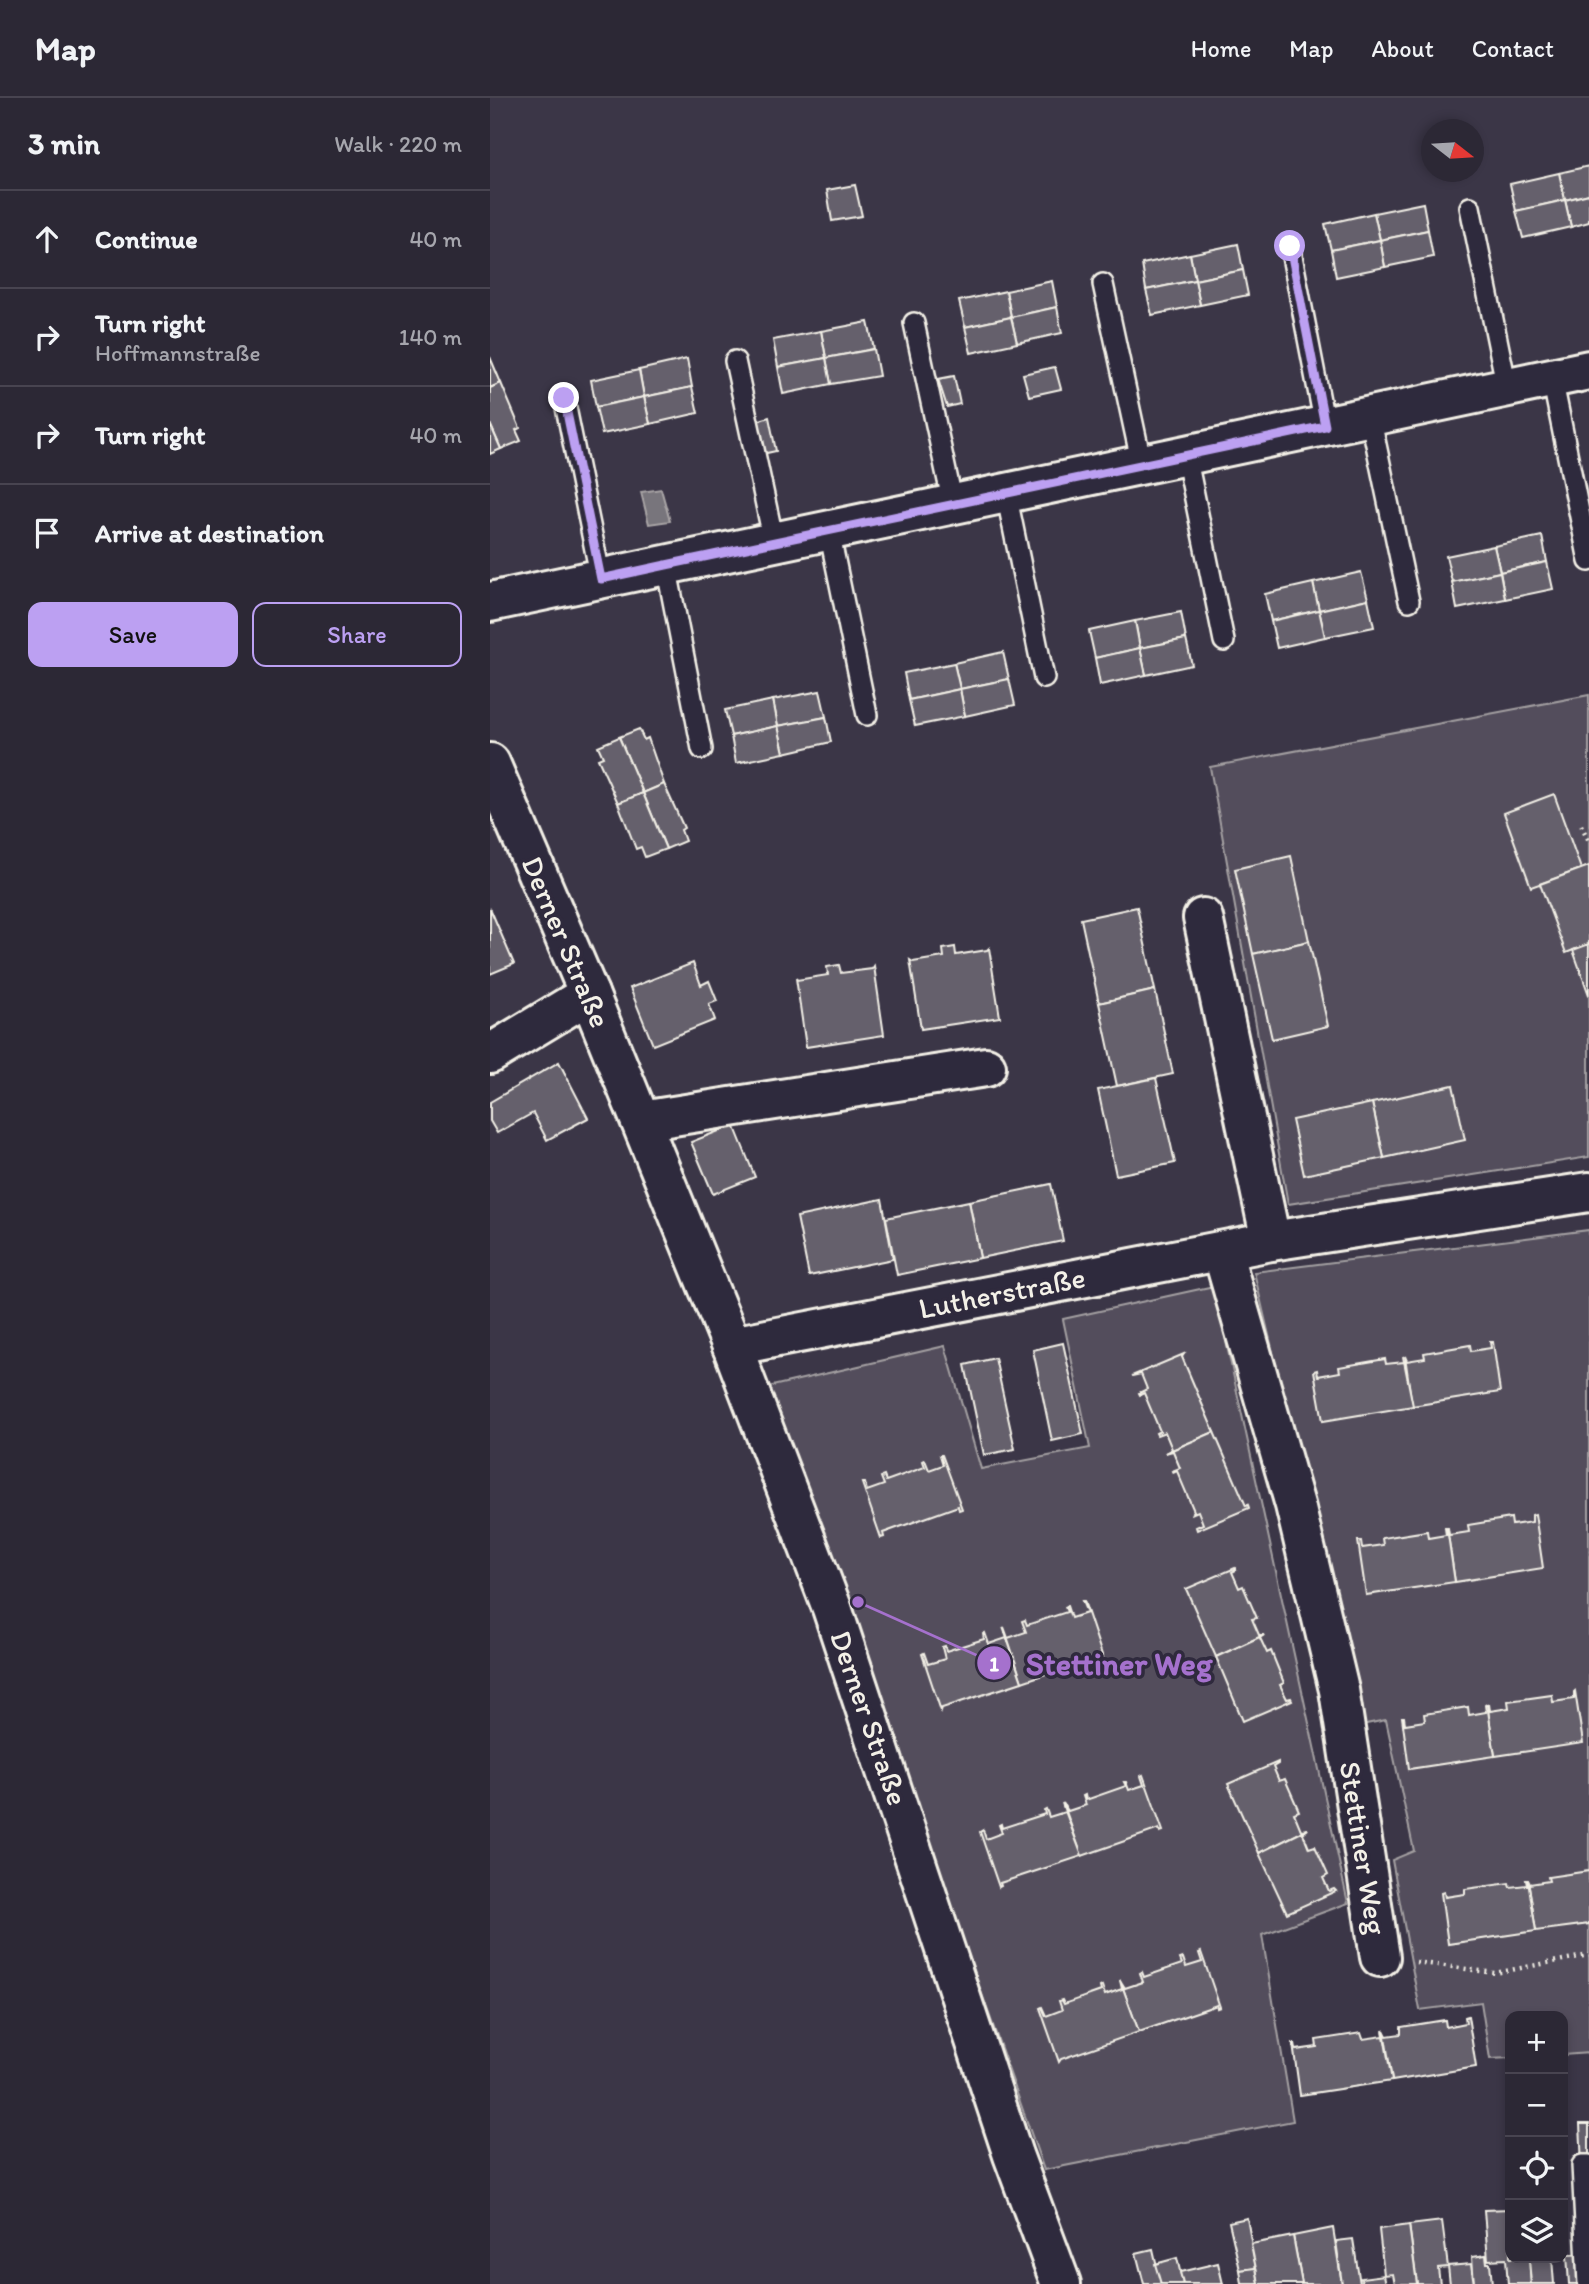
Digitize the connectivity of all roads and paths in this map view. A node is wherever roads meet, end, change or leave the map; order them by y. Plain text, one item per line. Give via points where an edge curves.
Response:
1 (1470, 207) dead end
2 (1290, 246) dead end
3 (1103, 284) dead end
4 (914, 323) dead end
5 (735, 361) dead end
6 (1589, 370) edge
7 (1552, 378) junction
8 (1507, 388) junction
9 (564, 398) dead end
10 (1370, 416) junction
11 (1325, 426) junction
12 (1186, 455) junction
13 (1142, 465) junction
14 (1006, 493) junction
15 (953, 504) junction
16 (829, 531) junction
17 (774, 542) junction
18 (1589, 561) edge
19 (666, 565) junction
20 (601, 579) junction
21 (1409, 601) dead end
22 (490, 602) edge
23 (1224, 641) dead end
24 (1045, 678) dead end
25 (867, 715) dead end
26 (702, 750) dead end
27 (494, 786) edge
28 (1581, 825) dead end
29 (1589, 841) edge
30 (1203, 918) dead end
31 (589, 994) junction
32 (490, 1054) edge
33 (986, 1067) dead end
34 (641, 1121) junction
35 (1589, 1192) edge
36 (1271, 1241) junction
37 (1222, 1251) junction
38 (732, 1346) junction
39 (1589, 1955) edge
40 (1380, 1957) joint
41 (1589, 2165) edge
42 (1061, 2284) edge
43 (1588, 2284) edge

1 - 8 lane
2 - 11 lane
3 - 13 lane
4 - 15 lane
5 - 17 lane
6 - 7 street
7 - 8 street
7 - 18 lane
8 - 10 street
9 - 20 lane
10 - 11 street
10 - 21 lane
11 - 12 street
12 - 13 street
12 - 23 lane
13 - 14 street
14 - 15 street
14 - 24 lane
15 - 16 street
16 - 17 street
16 - 25 lane
17 - 19 street
19 - 20 street
19 - 26 lane
20 - 22 street
27 - 31 street, Derner Straße
28 - 29 path
30 - 36 street
31 - 32 street
31 - 34 street, Derner Straße
33 - 34 street
34 - 38 street, Derner Straße
35 - 36 street, Lutherstraße
36 - 37 street, Lutherstraße
37 - 38 street, Lutherstraße
37 - 40 street, Stettiner Weg via 1295,1505 1339,1690
38 - 42 street, Derner Straße via 832,1608 1013,2155
39 - 40 path via 1495,1973
41 - 43 lane via 1582,2165

